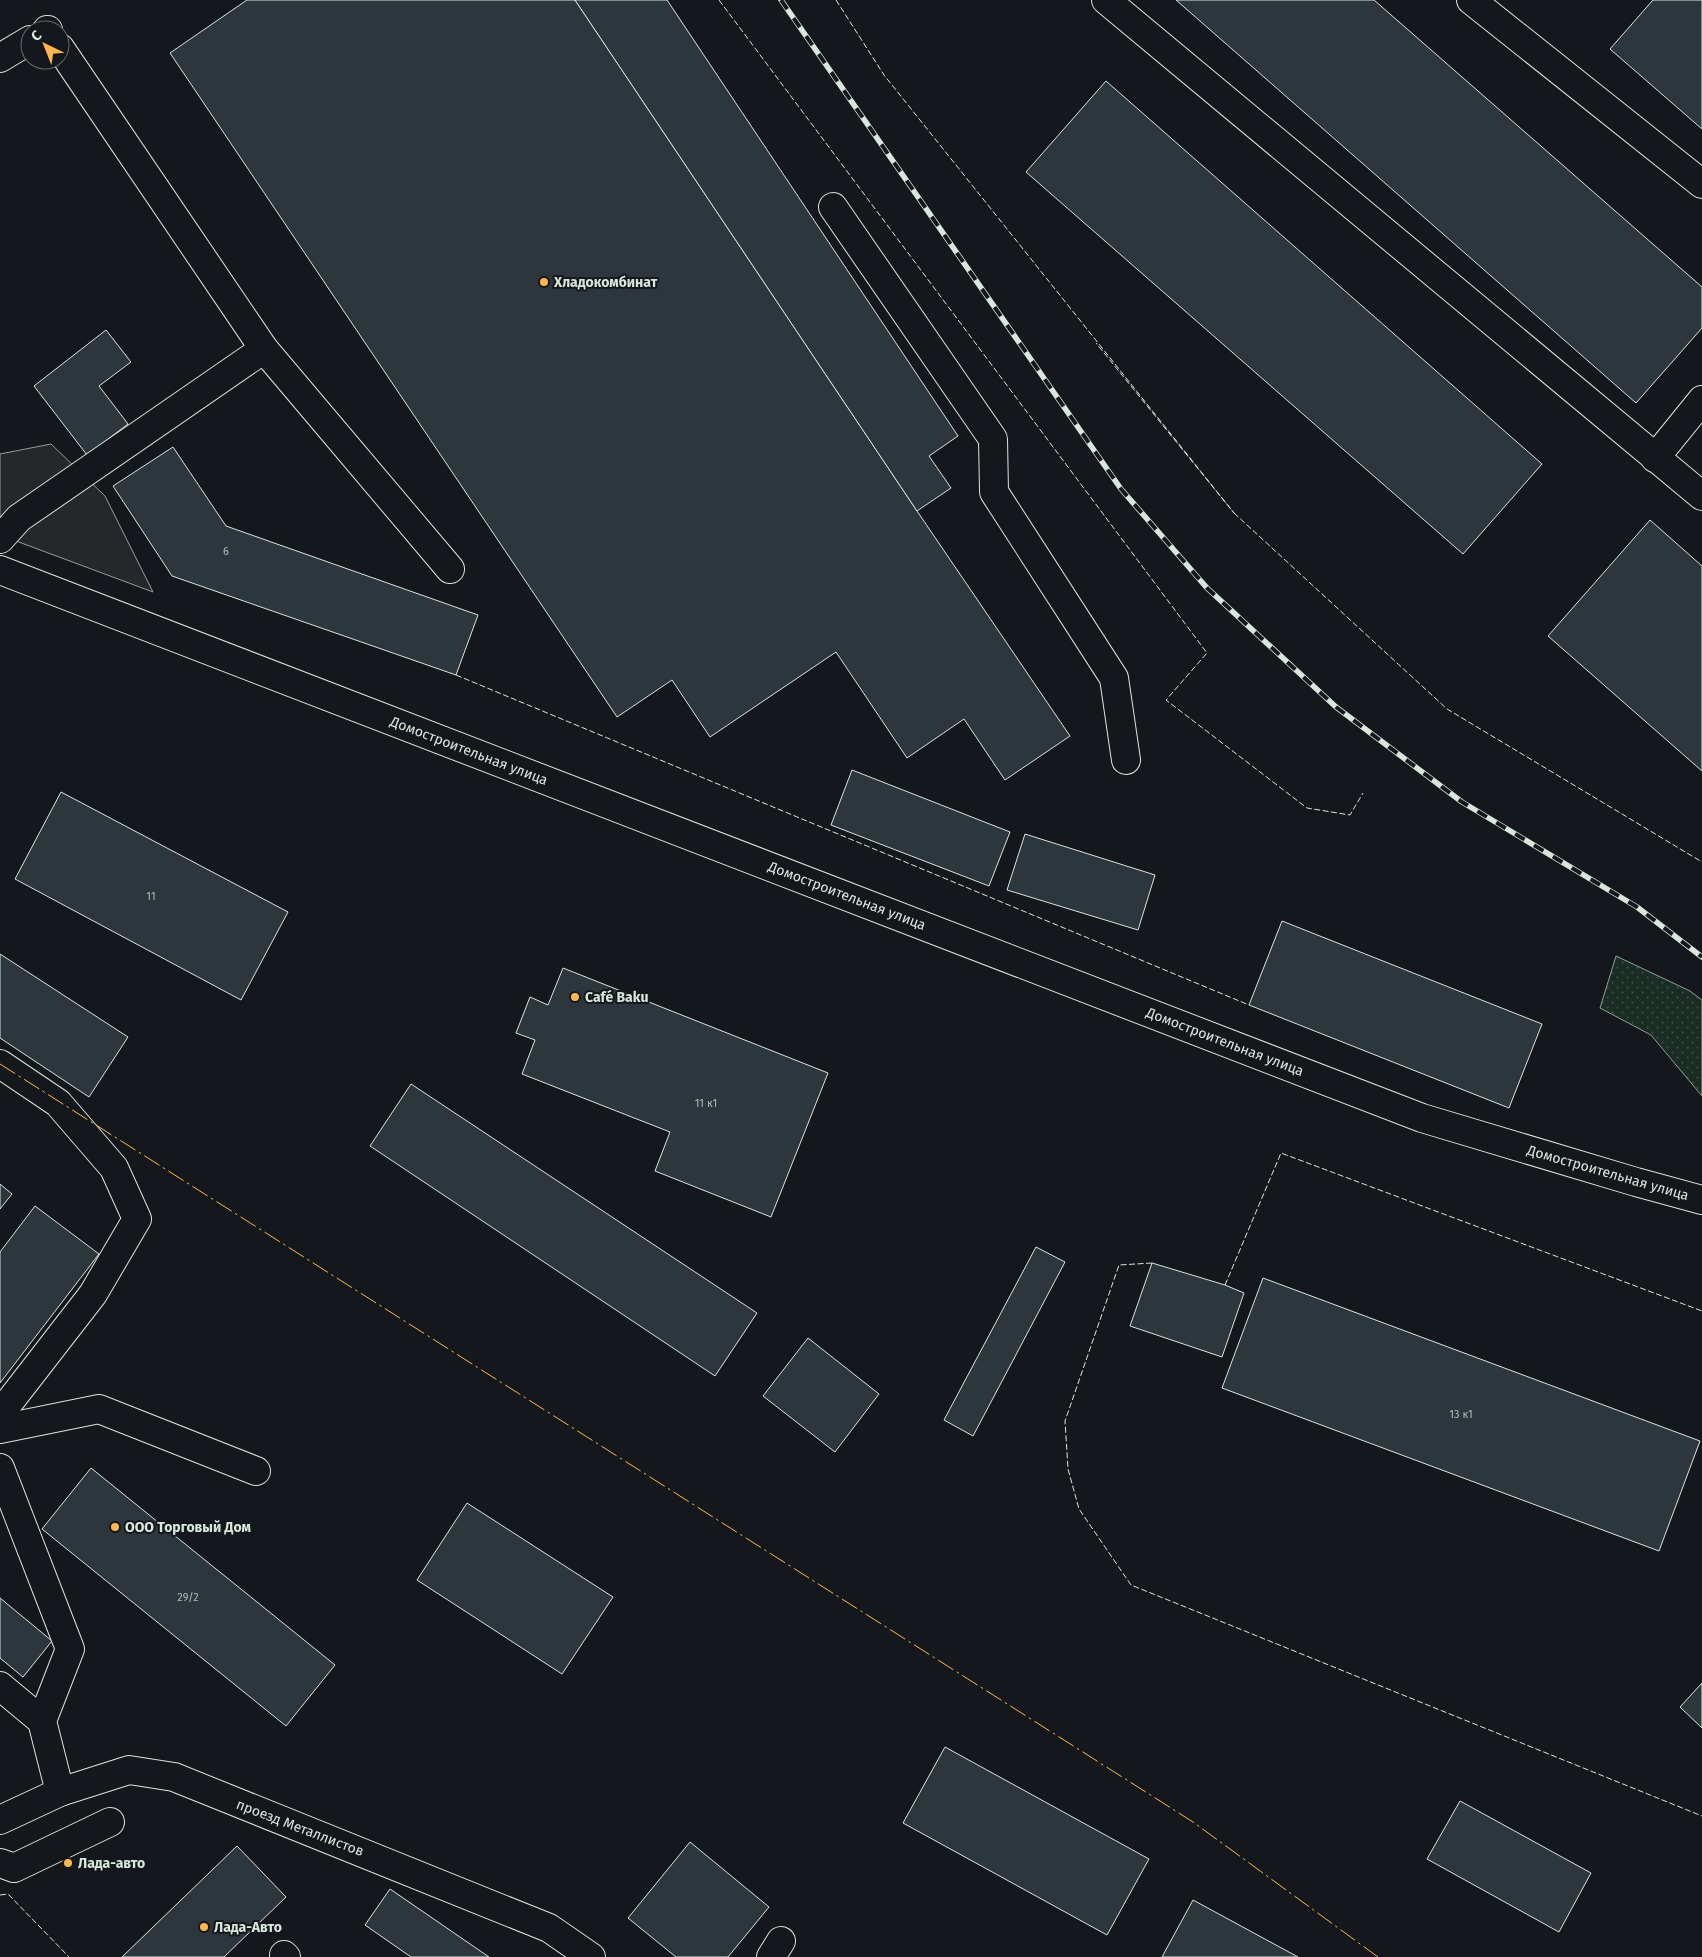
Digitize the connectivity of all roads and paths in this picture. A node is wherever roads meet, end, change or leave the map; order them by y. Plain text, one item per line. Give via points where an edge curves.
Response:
1 (1106, 0) edge
2 (1471, 0) edge
3 (20, 46) edge
4 (0, 58) edge
5 (70, 63) edge
6 (1702, 184) edge
7 (833, 207) dead end
8 (264, 349) junction
9 (1702, 400) edge
10 (1655, 458) junction
11 (1702, 496) edge
12 (10, 512) edge
13 (0, 539) edge
14 (450, 569) dead end
15 (0, 570) edge
16 (1126, 760) dead end
17 (0, 1064) edge
18 (1702, 1200) edge
19 (0, 1414) edge
20 (0, 1429) edge
21 (0, 1468) edge
22 (256, 1471) dead end
23 (0, 1686) edge
24 (42, 1720) junction
25 (60, 1792) junction
26 (0, 1820) edge
27 (110, 1822) dead end
28 (0, 1863) edge
29 (591, 1957) edge

1 - 10 street
2 - 6 street
3 - 4 street
5 - 8 street
7 - 16 street via 993,439 994,492 1114,678
8 - 12 street
8 - 14 street
9 - 10 street
10 - 11 street
12 - 13 street
15 - 18 street, Домостроительная улица via 1422,1118
17 - 19 street via 58,1103 114,1168 137,1219 93,1294
20 - 22 street via 99,1409
21 - 24 street via 70,1649
23 - 24 street
24 - 25 street
25 - 26 street, проезд Металлистов
25 - 29 street, проезд Металлистов via 129,1770 174,1777 549,1928
27 - 28 street via 14,1868

